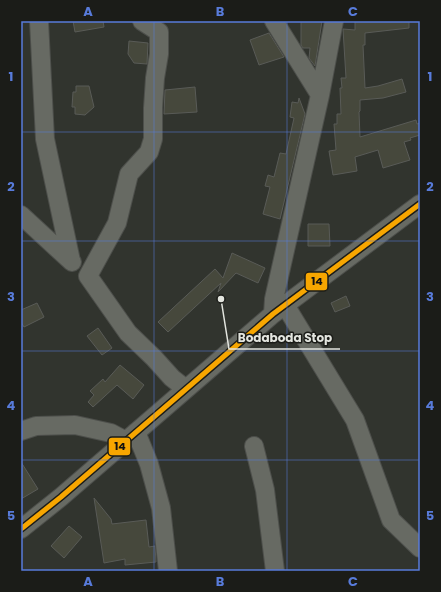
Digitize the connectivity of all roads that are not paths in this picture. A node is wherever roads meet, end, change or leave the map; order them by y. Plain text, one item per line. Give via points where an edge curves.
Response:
1 (39, 21) edge
2 (142, 21) edge
3 (274, 21) edge
4 (334, 21) edge
5 (320, 95) junction
6 (420, 204) edge
7 (21, 216) edge
8 (71, 261) junction
9 (88, 276) junction
10 (279, 309) junction
11 (186, 389) junction
12 (21, 432) edge
13 (131, 437) junction
14 (254, 446) dead end
15 (21, 529) edge
16 (420, 548) edge
17 (168, 571) edge
18 (275, 571) edge

1 - 8 street via 45,139
2 - 9 street via 159,32 153,139 149,152 129,174 117,222
3 - 5 street
4 - 5 street
5 - 10 street via 274,299
6 - 10 street
7 - 8 street
8 - 9 street
9 - 11 street via 128,333
10 - 11 street
10 - 16 street via 355,420 391,520
11 - 13 street
12 - 13 street via 36,426 76,425
13 - 15 street
13 - 17 street via 149,464 161,508
14 - 18 street via 265,490

